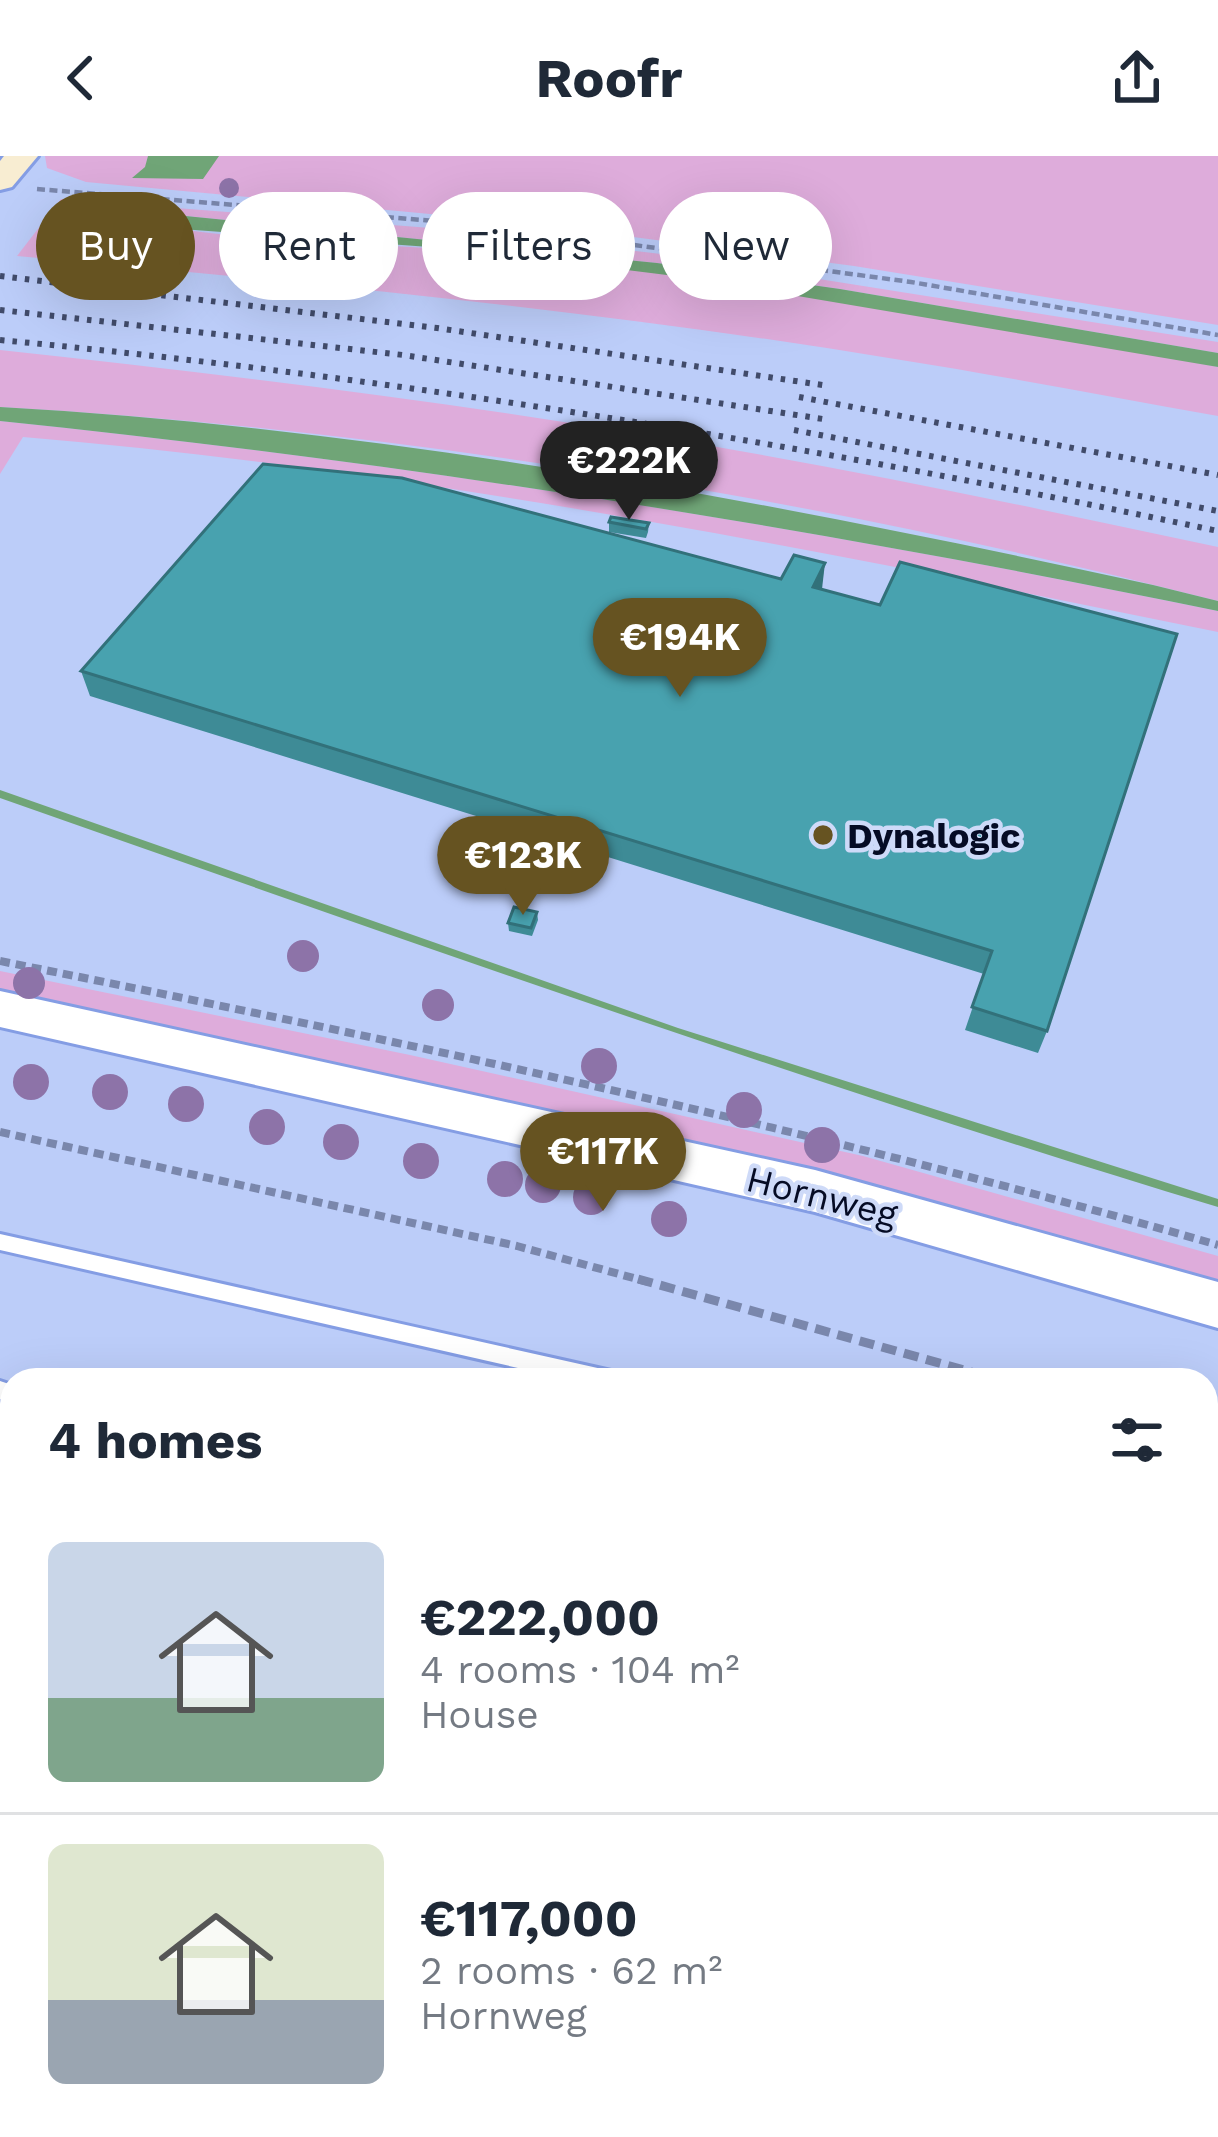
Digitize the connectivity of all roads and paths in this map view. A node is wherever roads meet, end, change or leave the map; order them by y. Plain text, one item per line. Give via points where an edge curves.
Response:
1 (22, 156) edge
2 (0, 180) edge
3 (36, 190) dead end
4 (1218, 335) edge
5 (0, 962) edge
6 (0, 1010) edge
7 (0, 1044) edge
8 (0, 1132) edge
9 (0, 1242) edge
10 (1218, 1245) edge
11 (1218, 1305) edge
12 (1218, 1336) edge
13 (558, 1368) edge
14 (957, 1368) edge

1 - 2 main road
3 - 4 path via 550,233 911,282
5 - 10 path, Hornweg via 701,1108
6 - 11 street, Hornweg via 815,1191
7 - 12 street, Hornweg via 798,1212
8 - 14 path via 518,1246
9 - 13 lane

